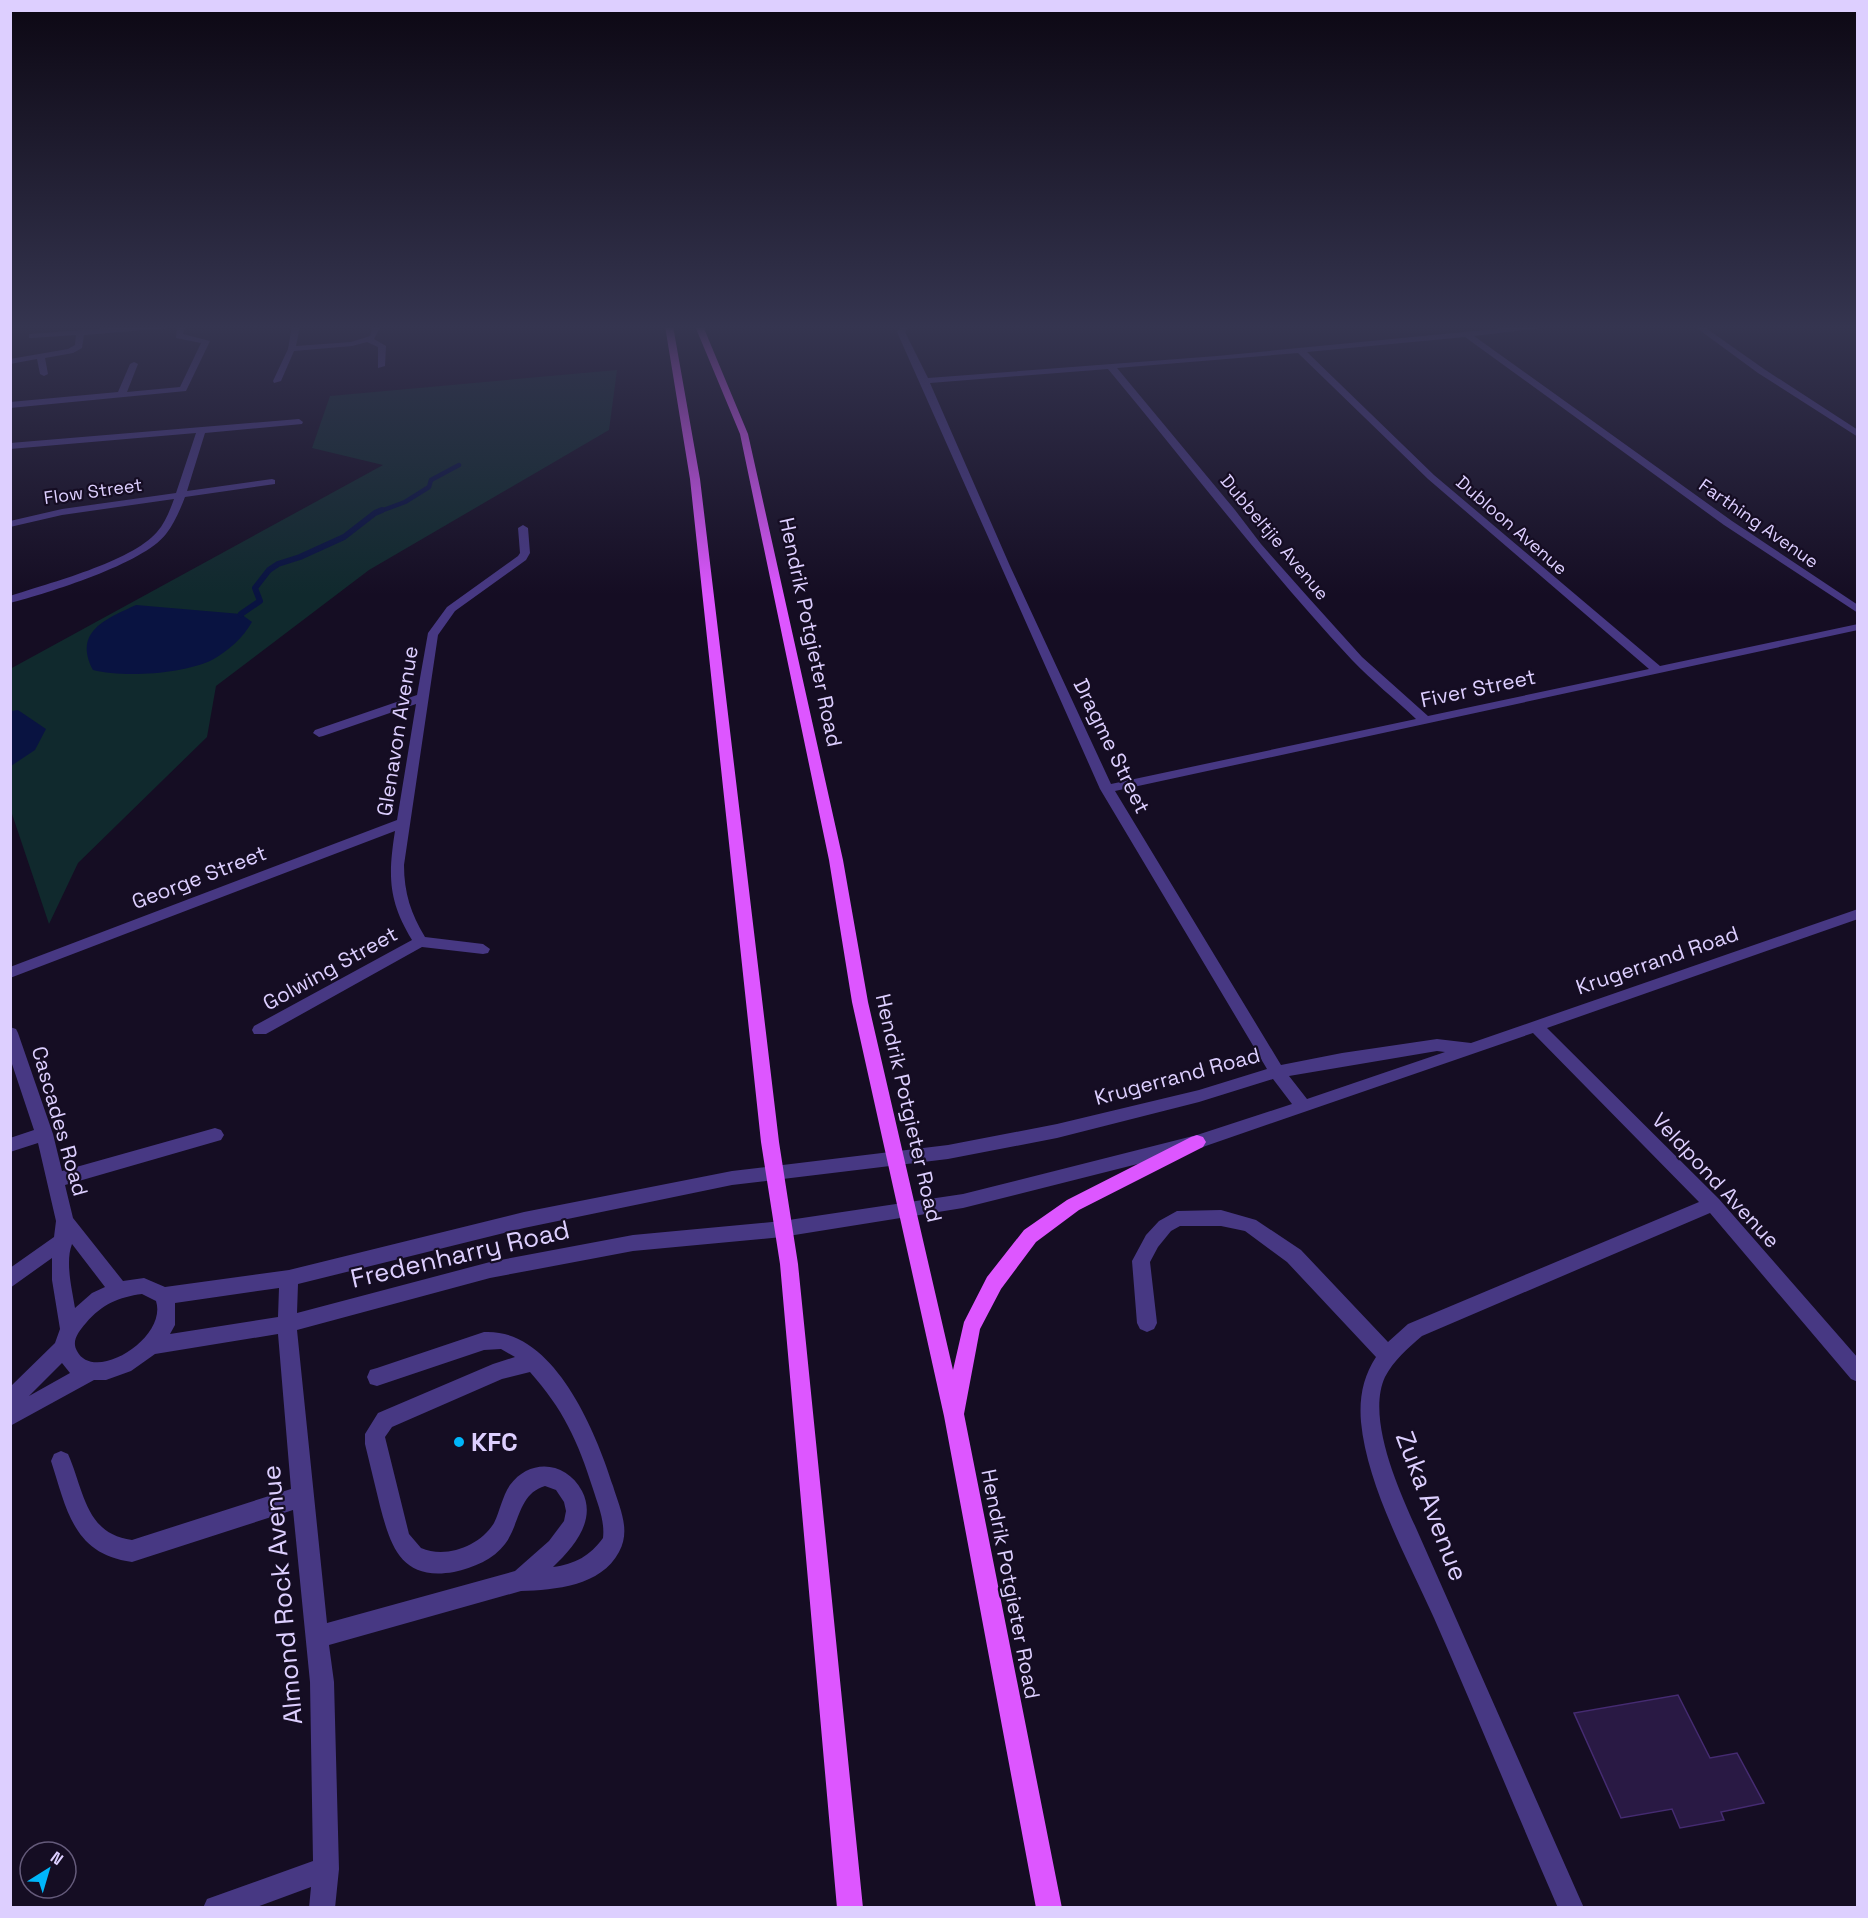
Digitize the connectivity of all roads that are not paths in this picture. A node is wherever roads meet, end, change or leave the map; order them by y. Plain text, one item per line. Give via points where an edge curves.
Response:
1 (684, 416) edge
2 (736, 416) edge
3 (940, 416) edge
4 (1152, 416) edge
5 (1368, 416) edge
6 (1579, 416) edge
7 (1829, 416) edge
8 (299, 422) dead end
9 (201, 430) junction
10 (1857, 434) edge
11 (10, 446) edge
12 (272, 482) dead end
13 (180, 494) junction
14 (10, 524) edge
15 (523, 528) dead end
16 (10, 600) edge
17 (1857, 610) edge
18 (1857, 627) edge
19 (1656, 669) junction
20 (423, 697) junction
21 (1424, 719) junction
22 (319, 733) dead end
23 (1107, 789) junction
24 (403, 823) junction
25 (1855, 917) edge
26 (420, 942) junction
27 (483, 949) dead end
28 (10, 973) edge
29 (1534, 1026) junction
30 (260, 1030) dead end
31 (10, 1033) edge
32 (1471, 1047) junction
33 (1277, 1072) junction
34 (1304, 1107) junction
35 (44, 1134) junction
36 (215, 1136) dead end
37 (1197, 1142) junction
38 (10, 1145) edge
39 (896, 1157) junction
40 (776, 1172) junction
41 (56, 1180) junction
42 (1713, 1204) junction
43 (908, 1209) junction
44 (782, 1229) junction
45 (67, 1232) junction
46 (289, 1278) junction
47 (10, 1280) edge
48 (118, 1289) junction
49 (163, 1296) junction
50 (1147, 1323) dead end
51 (287, 1324) junction
52 (67, 1337) junction
53 (152, 1346) junction
54 (1387, 1355) junction
55 (533, 1362) junction
56 (90, 1372) junction
57 (1857, 1372) edge
58 (377, 1377) dead end
59 (10, 1401) edge
60 (954, 1416) junction
61 (10, 1417) edge
62 (61, 1461) dead end
63 (302, 1496) junction
64 (521, 1580) junction
65 (317, 1637) junction
66 (326, 1869) junction
67 (216, 1908) edge
68 (322, 1908) edge
69 (850, 1908) edge
70 (1049, 1908) edge
71 (1571, 1908) edge

1 - 40 main road via 695,479
2 - 39 main road, Hendrik Potgieter Road via 744,434 836,860 860,1002
3 - 23 street, Dragme Street
4 - 21 street, Dubbeltjie Avenue via 1303,598 1358,659
5 - 19 street, Dubloon Avenue via 1431,477
6 - 17 street, Farthing Avenue
7 - 10 street
8 - 9 street
9 - 11 street
9 - 13 street
12 - 13 street, Flow Street
13 - 14 street, Flow Street via 47,513
13 - 16 street via 163,532 141,550
15 - 20 street, Glenavon Avenue via 522,558 451,609 432,635
18 - 19 street, Fiver Street
19 - 21 street, Fiver Street
20 - 22 street
20 - 24 street, Glenavon Avenue
21 - 23 street, Fiver Street
23 - 33 street, Dragme Street
24 - 26 street, Glenavon Avenue via 396,890
24 - 28 street, George Street
25 - 29 street, Krugerrand Road
26 - 27 street
26 - 30 street, Golwing Street
29 - 32 street, Krugerrand Road
29 - 42 street, Veldpond Avenue
31 - 35 street, Cascades Road
32 - 33 street, Krugerrand Road via 1437,1045 1394,1050
32 - 34 street, Krugerrand Road
33 - 34 street, Dragme Street
33 - 39 street, Krugerrand Road via 1057,1131 948,1152
34 - 37 street, Krugerrand Road
35 - 38 street
35 - 41 street, Cascades Road
36 - 41 street
37 - 43 street, Krugerrand Road via 963,1201
37 - 60 main road via 1073,1205 1030,1236 994,1283 971,1328
39 - 40 street, Krugerrand Road
39 - 43 main road, Hendrik Potgieter Road
40 - 44 main road
40 - 46 street, Fredenharry Road via 524,1220
41 - 45 street, Cascades Road
42 - 54 street, Zuka Avenue via 1414,1330
42 - 57 street, Veldpond Avenue
43 - 44 street, Fredenharry Road
43 - 60 main road, Hendrik Potgieter Road
44 - 51 street, Fredenharry Road via 633,1243 490,1270
44 - 69 main road via 789,1264
45 - 47 street
45 - 48 street, Cascades Road
45 - 52 street, Cascades Road via 61,1280
46 - 49 street, Fredenharry Road
46 - 51 street, Almond Rock Avenue
48 - 49 street via 144,1286
48 - 52 street via 89,1304
49 - 53 street via 168,1310 164,1328
50 - 54 street via 1141,1261 1152,1241 1177,1219 1221,1218 1250,1225 1294,1256
51 - 53 street, Fredenharry Road
51 - 63 street, Almond Rock Avenue
52 - 56 street via 68,1359 77,1368
52 - 59 street
53 - 56 street via 111,1370
54 - 71 street, Zuka Avenue via 1377,1370 1370,1400 1373,1441 1414,1548
55 - 58 street via 502,1340 484,1341
55 - 64 street via 573,1408 587,1437 614,1521 613,1543 596,1564 558,1578
55 - 64 street via 500,1370 385,1420 375,1434 399,1537 414,1557 424,1560 467,1557 487,1548 503,1530 516,1493 539,1477 557,1477 568,1488 575,1499 573,1529 563,1545
56 - 61 street
60 - 70 main road, Hendrik Potgieter Road
62 - 63 street via 87,1530 96,1540 117,1551 132,1551
63 - 65 street, Almond Rock Avenue
64 - 65 street
65 - 66 street, Almond Rock Avenue via 322,1682
66 - 67 street
66 - 68 street, Almond Rock Avenue

